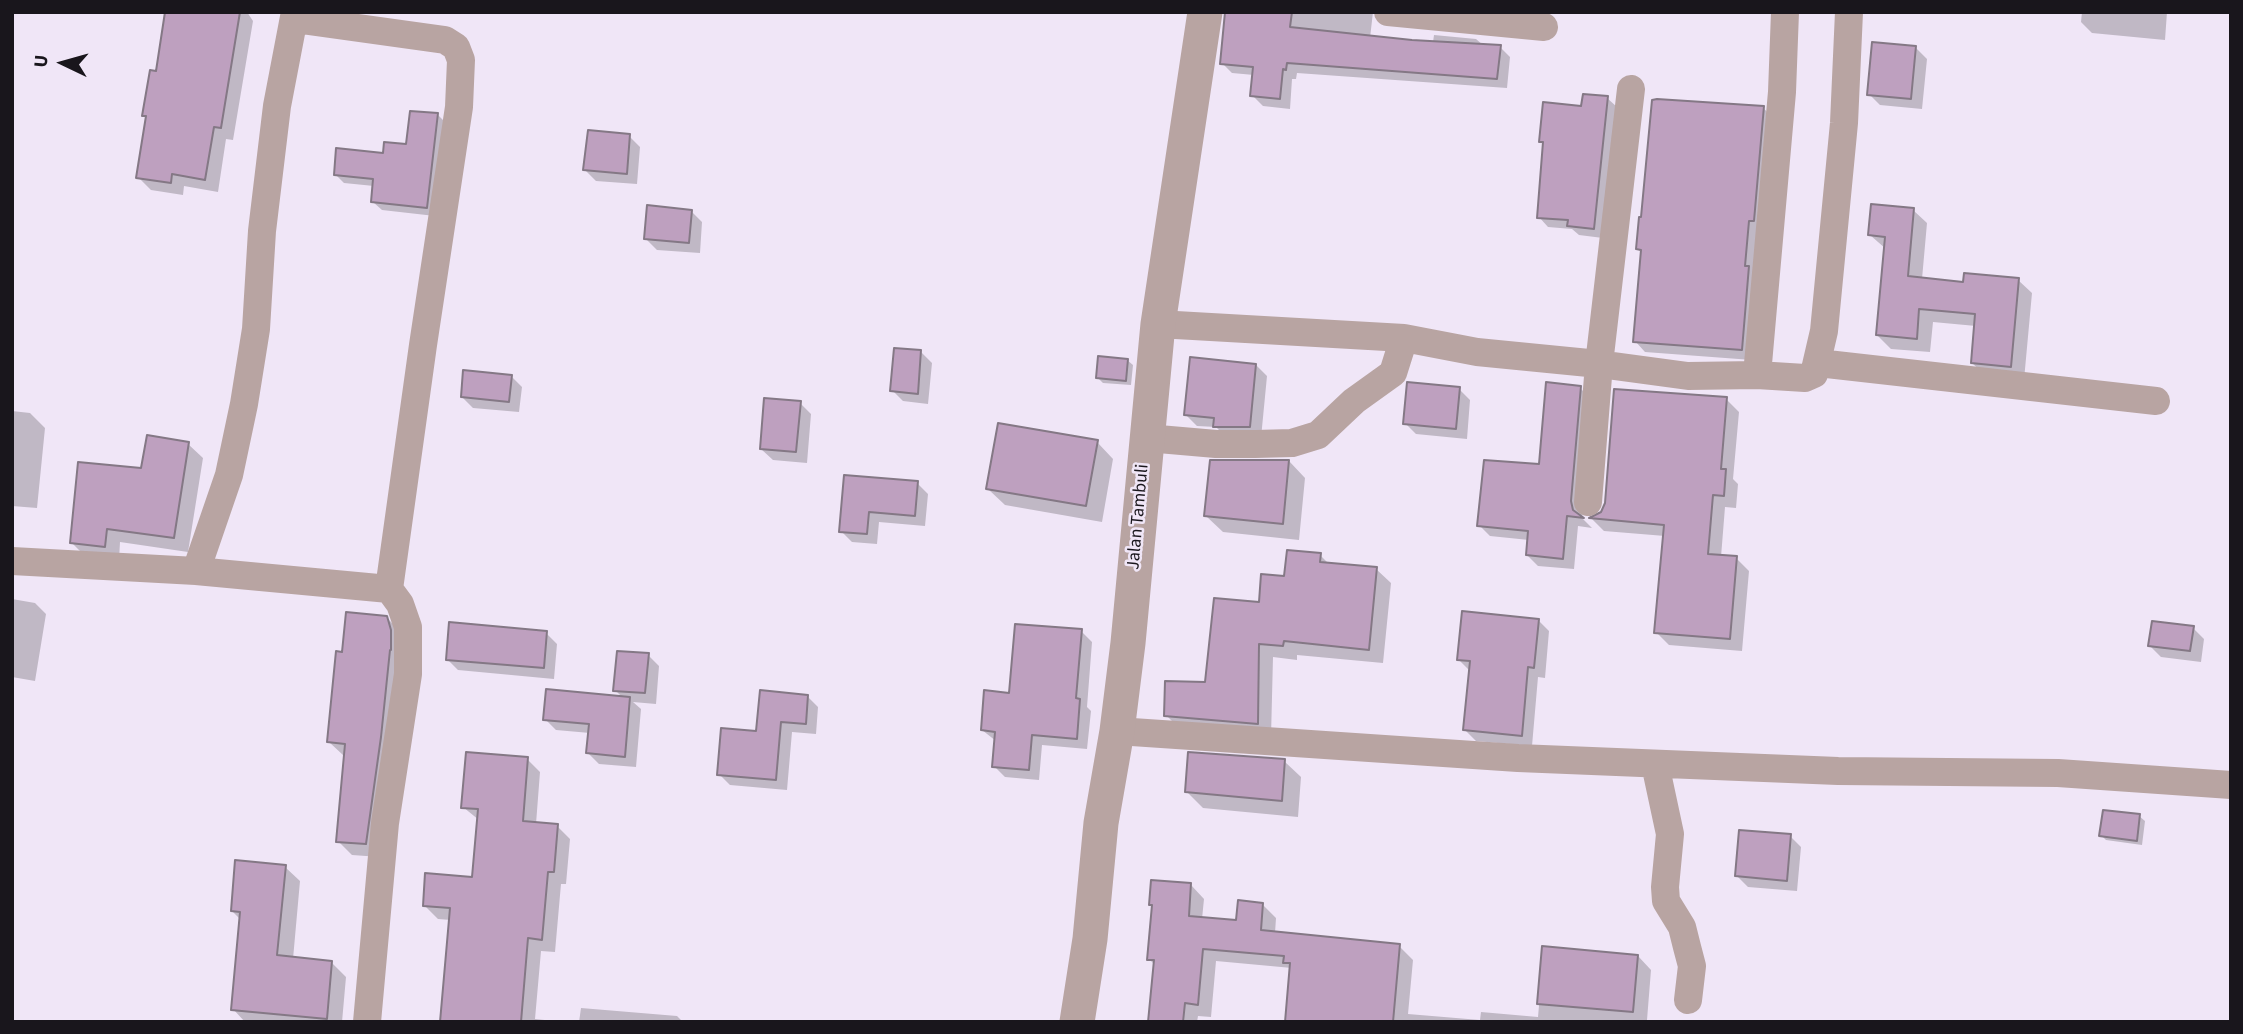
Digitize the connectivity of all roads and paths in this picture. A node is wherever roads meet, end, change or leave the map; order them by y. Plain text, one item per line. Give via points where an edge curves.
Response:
1 (1205, 12) edge
2 (1388, 12) edge
3 (1785, 12) edge
4 (1849, 12) edge
5 (294, 16) edge
6 (1544, 27) dead end
7 (1632, 89) dead end
8 (1158, 324) junction
9 (1404, 338) junction
10 (1818, 362) junction
11 (1599, 363) junction
12 (1757, 375) junction
13 (2156, 401) dead end
14 (1147, 438) junction
15 (1588, 502) dead end
16 (12, 561) edge
17 (196, 570) junction
18 (389, 589) junction
19 (1117, 731) junction
20 (1655, 764) junction
21 (2231, 785) edge
22 (1688, 1000) dead end
23 (367, 1022) edge
24 (1077, 1022) edge

1 - 8 street, Jalan Tambuli
2 - 6 street
3 - 12 street
4 - 10 street via 1844,123
5 - 17 street via 276,106 257,329 244,404 229,475
5 - 18 street via 445,40 456,47 461,60 459,107
7 - 11 street
8 - 9 street
8 - 14 street, Jalan Tambuli
9 - 11 street via 1477,352
9 - 14 street via 1393,373 1318,435 1292,443 1216,444
10 - 12 street via 1814,374 1805,378
10 - 13 street
11 - 12 street via 1688,376
11 - 15 street
14 - 19 street, Jalan Tambuli
16 - 17 street
17 - 18 street
18 - 23 street via 408,627 408,674 385,823
19 - 20 street
19 - 24 street, Jalan Tambuli
20 - 21 street via 2058,773
20 - 22 street via 1670,834 1666,901 1682,927 1692,966

